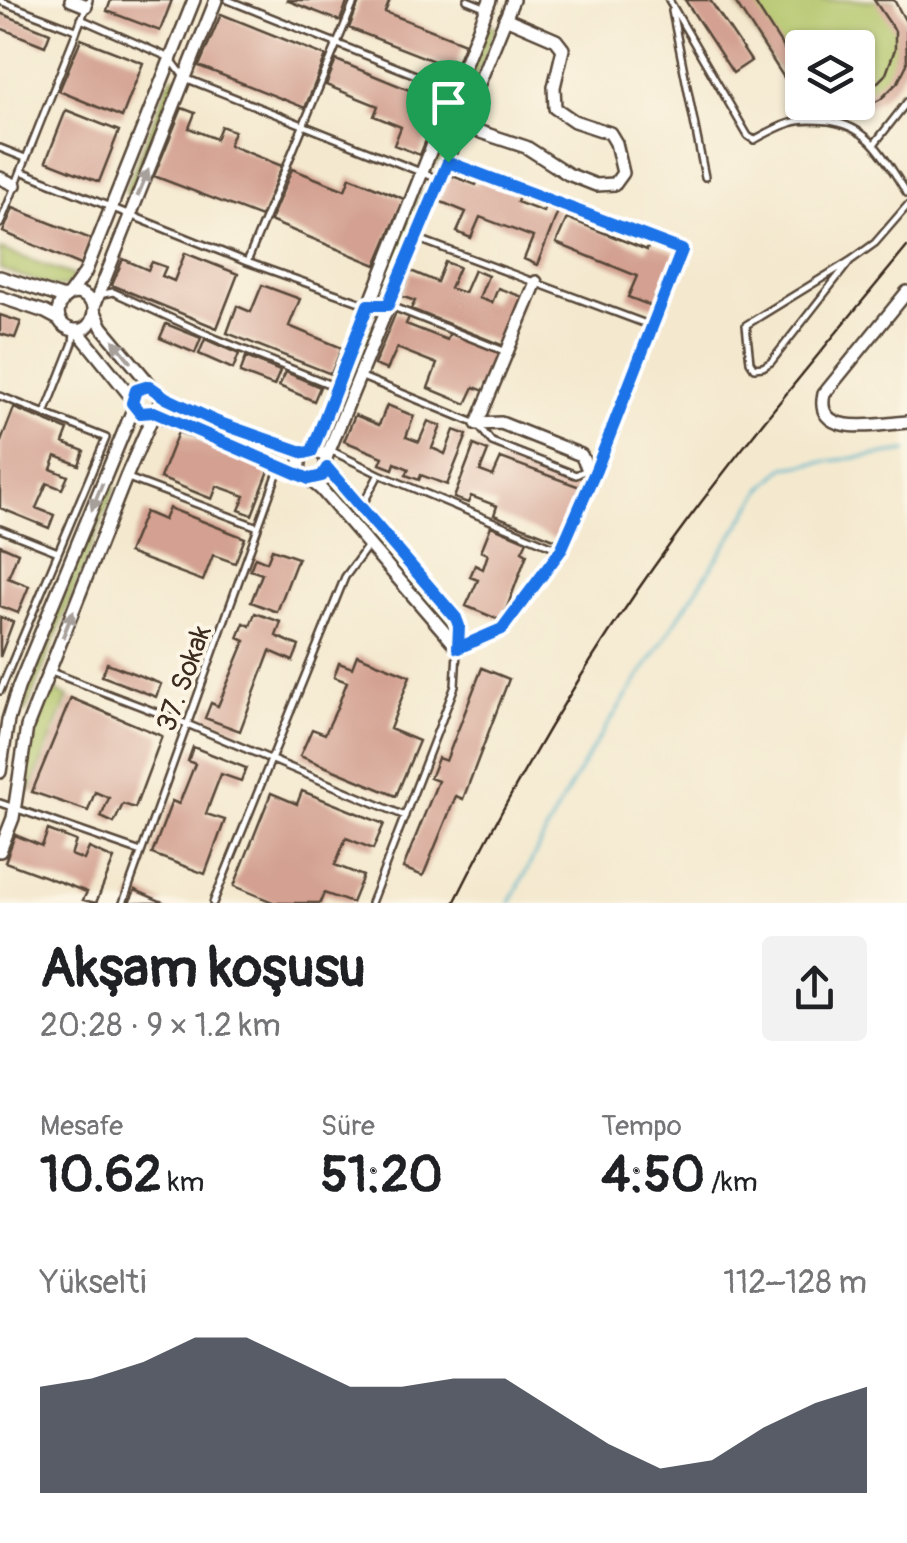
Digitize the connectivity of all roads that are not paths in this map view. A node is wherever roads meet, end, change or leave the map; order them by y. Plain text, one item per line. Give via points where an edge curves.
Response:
1 (71, 0) edge
2 (194, 0) edge
3 (216, 0) edge
4 (228, 0) edge
5 (355, 0) edge
6 (467, 0) edge
7 (513, 0) edge
8 (0, 1) edge
9 (670, 2) edge
10 (87, 3) edge
11 (488, 4) edge
12 (505, 18) junction
13 (81, 19) junction
14 (76, 30) junction
15 (337, 44) junction
16 (170, 58) junction
17 (185, 78) junction
18 (454, 90) junction
19 (907, 102) edge
20 (462, 126) junction
21 (303, 127) junction
22 (874, 144) junction
23 (0, 148) edge
24 (26, 158) junction
25 (448, 162) junction
26 (21, 171) junction
27 (422, 173) junction
28 (705, 176) dead end
29 (0, 178) edge
30 (440, 180) junction
31 (16, 185) junction
32 (907, 193) edge
33 (907, 206) edge
34 (111, 208) junction
35 (130, 215) junction
36 (0, 224) edge
37 (416, 238) junction
38 (248, 262) junction
39 (850, 262) junction
40 (0, 277) edge
41 (536, 282) junction
42 (907, 292) edge
43 (0, 297) edge
44 (66, 297) junction
45 (96, 304) junction
46 (368, 305) junction
47 (388, 305) junction
48 (60, 320) junction
49 (652, 326) junction
50 (76, 330) junction
51 (507, 352) junction
52 (360, 376) junction
53 (336, 387) junction
54 (155, 389) junction
55 (0, 396) edge
56 (133, 403) junction
57 (154, 412) junction
58 (45, 414) junction
59 (904, 419) edge
60 (477, 424) junction
61 (308, 452) junction
62 (328, 459) junction
63 (280, 466) junction
64 (592, 470) junction
65 (378, 474) junction
66 (126, 477) junction
67 (307, 478) junction
68 (362, 506) junction
69 (258, 527) junction
70 (0, 529) edge
71 (369, 544) junction
72 (561, 550) junction
73 (58, 552) junction
74 (458, 648) junction
75 (49, 670) junction
76 (0, 692) edge
77 (4, 718) edge
78 (187, 724) junction
79 (27, 727) junction
80 (272, 761) junction
81 (0, 772) edge
82 (0, 803) edge
83 (15, 808) junction
84 (405, 816) junction
85 (0, 850) edge
86 (141, 852) junction
87 (124, 903) edge
88 (213, 903) edge
89 (371, 903) edge

1 - 10 street
2 - 16 street
3 - 17 street
4 - 15 lane
5 - 15 lane
6 - 11 lane
7 - 12 street
8 - 14 lane
9 - 22 lane via 748,136 754,140 787,124 822,120 857,128
9 - 28 lane
10 - 13 lane
11 - 18 street
12 - 20 street
12 - 20 street via 563,48 555,108 610,133 624,173 615,184 596,185 526,147
13 - 14 lane
13 - 16 lane
14 - 24 lane
15 - 18 lane
15 - 21 lane
16 - 17 lane
16 - 34 street
17 - 21 lane
35 -> 17 street
18 - 27 street
19 - 22 lane
20 - 25 street
21 - 27 lane
21 - 38 lane
22 - 32 lane
23 - 24 lane
24 - 26 lane
25 - 30 street
25 - 49 street via 682,250
26 - 31 lane
26 - 34 lane
27 - 30 lane
27 - 46 street
29 - 31 street
30 - 37 street
31 - 36 lane
33 - 39 lane
34 - 35 lane
34 - 44 street via 85,273
35 - 38 lane
35 - 45 street
37 - 41 lane
37 - 47 street
38 - 46 lane
39 - 39 lane via 746,325 754,368 770,362
40 - 44 street
41 - 49 lane
41 - 51 street
42 - 59 street via 822,403 830,418 851,427
43 - 48 street
44 - 45 street via 81,294
44 - 48 street
45 - 50 street via 91,324
45 - 53 lane via 113,292
54 -> 45 street via 102,327
46 - 47 lane
46 - 53 street
47 - 51 lane
47 - 52 street
48 - 50 street
49 - 64 street
50 - 56 street
50 - 58 lane
51 - 60 street
52 - 60 lane
52 - 62 street
53 - 61 street
54 - 56 street via 140,388
54 - 57 street via 160,400
54 - 61 street via 217,422
55 - 58 lane
56 - 57 street via 145,414
56 -> 77 street
57 - 63 street
57 - 66 street
58 - 73 lane via 106,438
60 - 64 street via 501,423 581,454
60 - 64 lane via 492,442 576,476
61 - 62 street
61 - 67 street via 298,465
62 - 65 lane
62 - 67 street via 322,476
62 - 68 street
63 - 67 street
63 - 69 lane, 37. Sokak
64 - 72 street
65 - 68 lane
65 - 72 lane
66 - 69 lane
75 -> 66 street
67 - 71 street
68 - 74 street via 456,618
69 - 78 lane, 37. Sokak
70 - 73 lane
71 - 74 street
71 - 80 lane via 345,577
72 - 74 street via 502,629
73 - 76 lane
74 - 84 lane via 455,686
75 - 78 lane
75 - 79 street
77 - 79 lane
77 - 81 street
78 - 80 lane
78 - 86 lane, 37. Sokak
79 - 83 street
80 - 84 lane
80 - 88 lane
82 - 83 lane
83 - 85 street
83 - 86 lane
84 - 89 lane
86 - 87 lane, 37. Sokak

